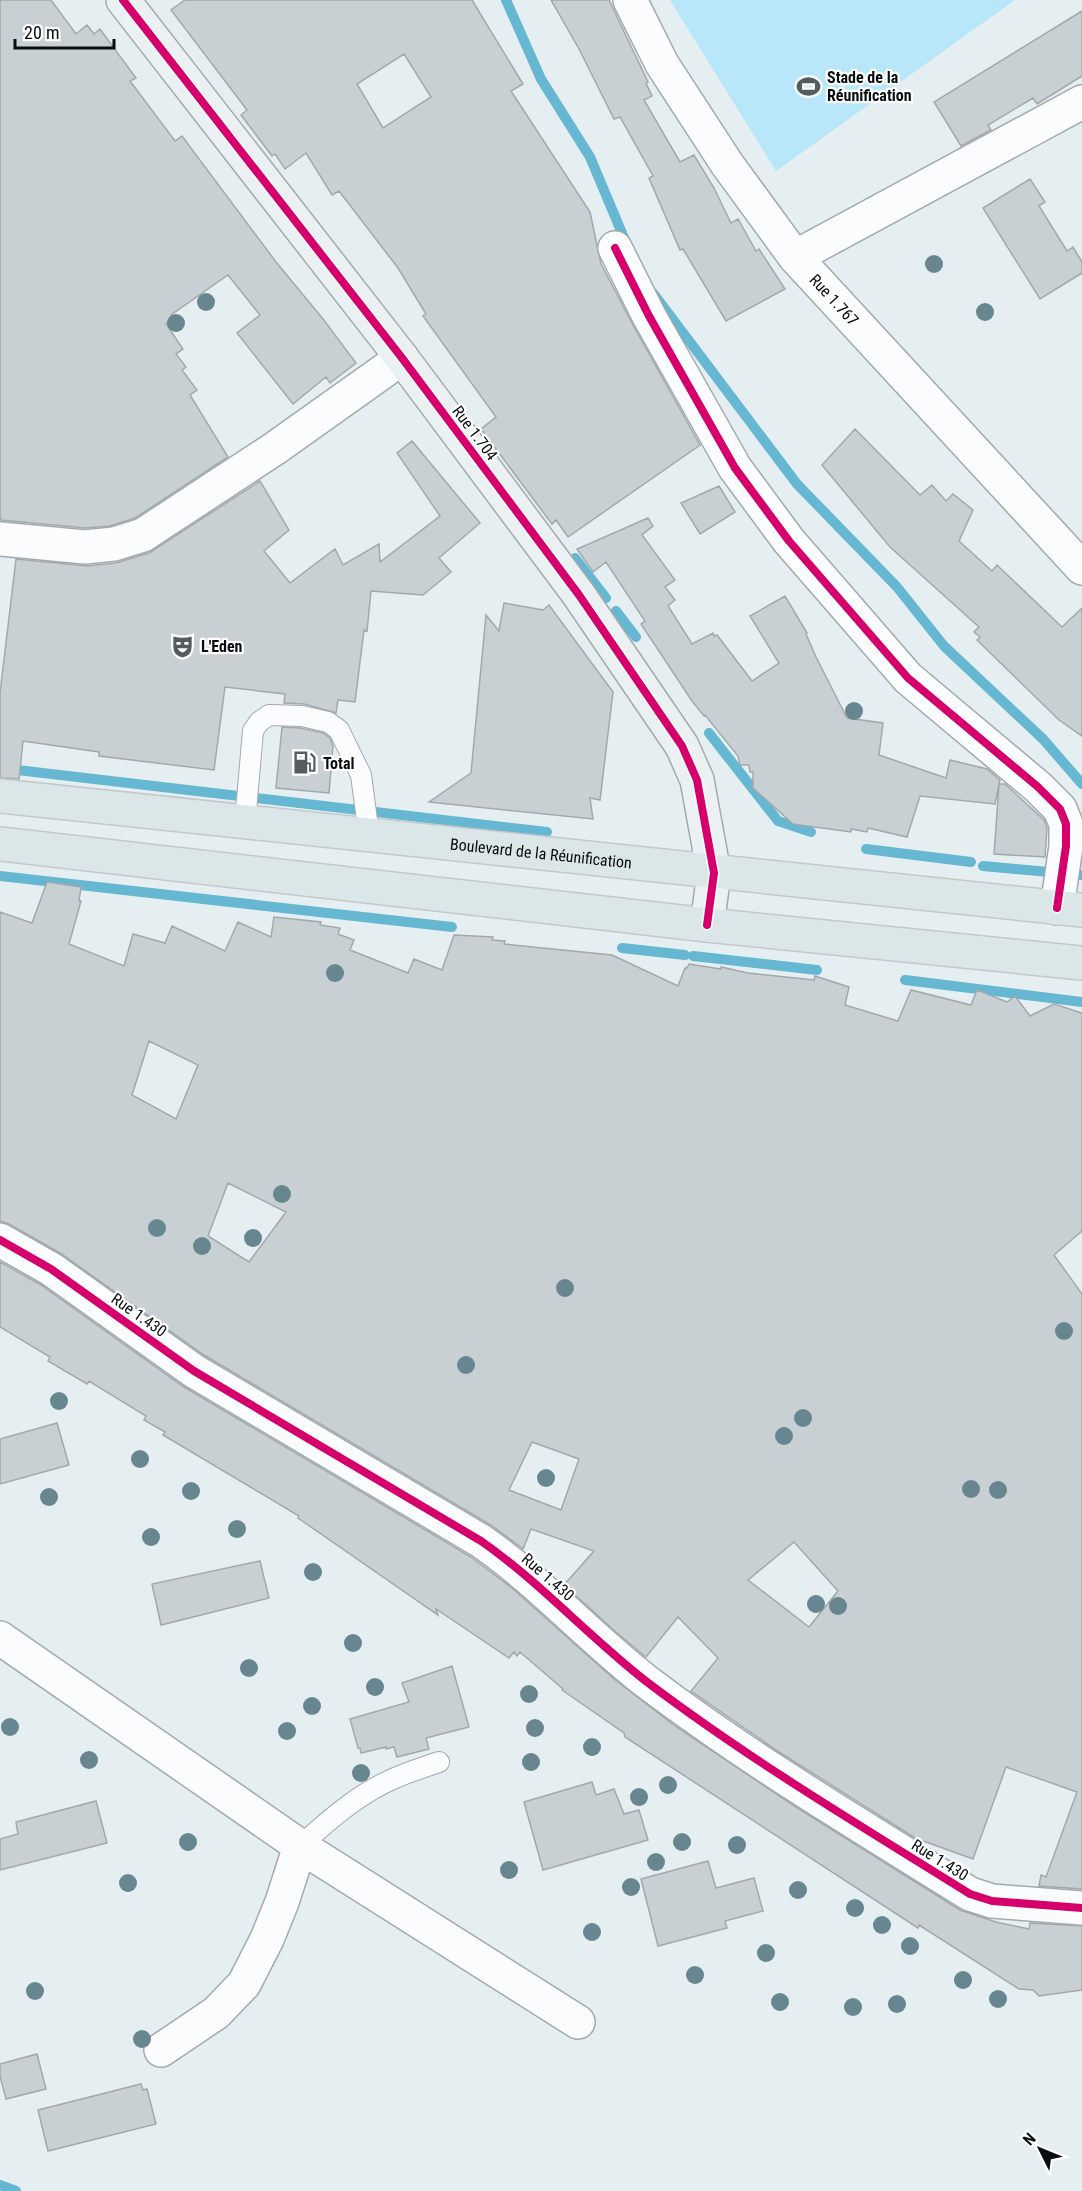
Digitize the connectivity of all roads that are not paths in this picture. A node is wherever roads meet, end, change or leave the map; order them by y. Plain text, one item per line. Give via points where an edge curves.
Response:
1 (123, 0) edge
2 (630, 0) edge
3 (1082, 102) edge
4 (615, 248) dead end
5 (795, 257) junction
6 (402, 358) junction
7 (0, 539) edge
8 (1082, 568) edge
9 (0, 796) edge
10 (245, 822) junction
11 (369, 835) junction
12 (0, 844) edge
13 (714, 873) junction
14 (1070, 909) edge
15 (707, 925) junction
16 (1082, 963) edge
17 (0, 1240) edge
18 (0, 1638) edge
19 (439, 1762) dead end
20 (300, 1846) junction
21 (1082, 1908) edge
22 (578, 2022) dead end
23 (161, 2050) dead end

1 - 6 street, Rue 1.704
2 - 5 street, Rue 1.767 via 662,64 727,164
3 - 5 street
4 - 14 street via 729,459 789,541 908,678 1060,809 1066,824
5 - 8 street, Rue 1.767
6 - 7 street via 143,535 86,547
6 - 13 street, Rue 1.704 via 579,595 682,746 697,780
9 - 10 main road, Boulevard de la Réunification
10 - 11 main road, Boulevard de la Réunification
10 - 11 lane via 253,730 269,715 302,716 328,722 339,730 361,775
11 - 13 main road, Boulevard de la Réunification
12 - 15 main road
13 - 14 main road, Boulevard de la Réunification
13 - 15 street, Rue 1.704
15 - 16 main road
17 - 21 street, Rue 1.430 via 51,1269 194,1371 481,1540 673,1701 786,1779 951,1882 982,1899
18 - 20 street
19 - 20 lane via 393,1779 360,1798
20 - 22 street
20 - 23 street via 267,1940 244,1984 216,2013

